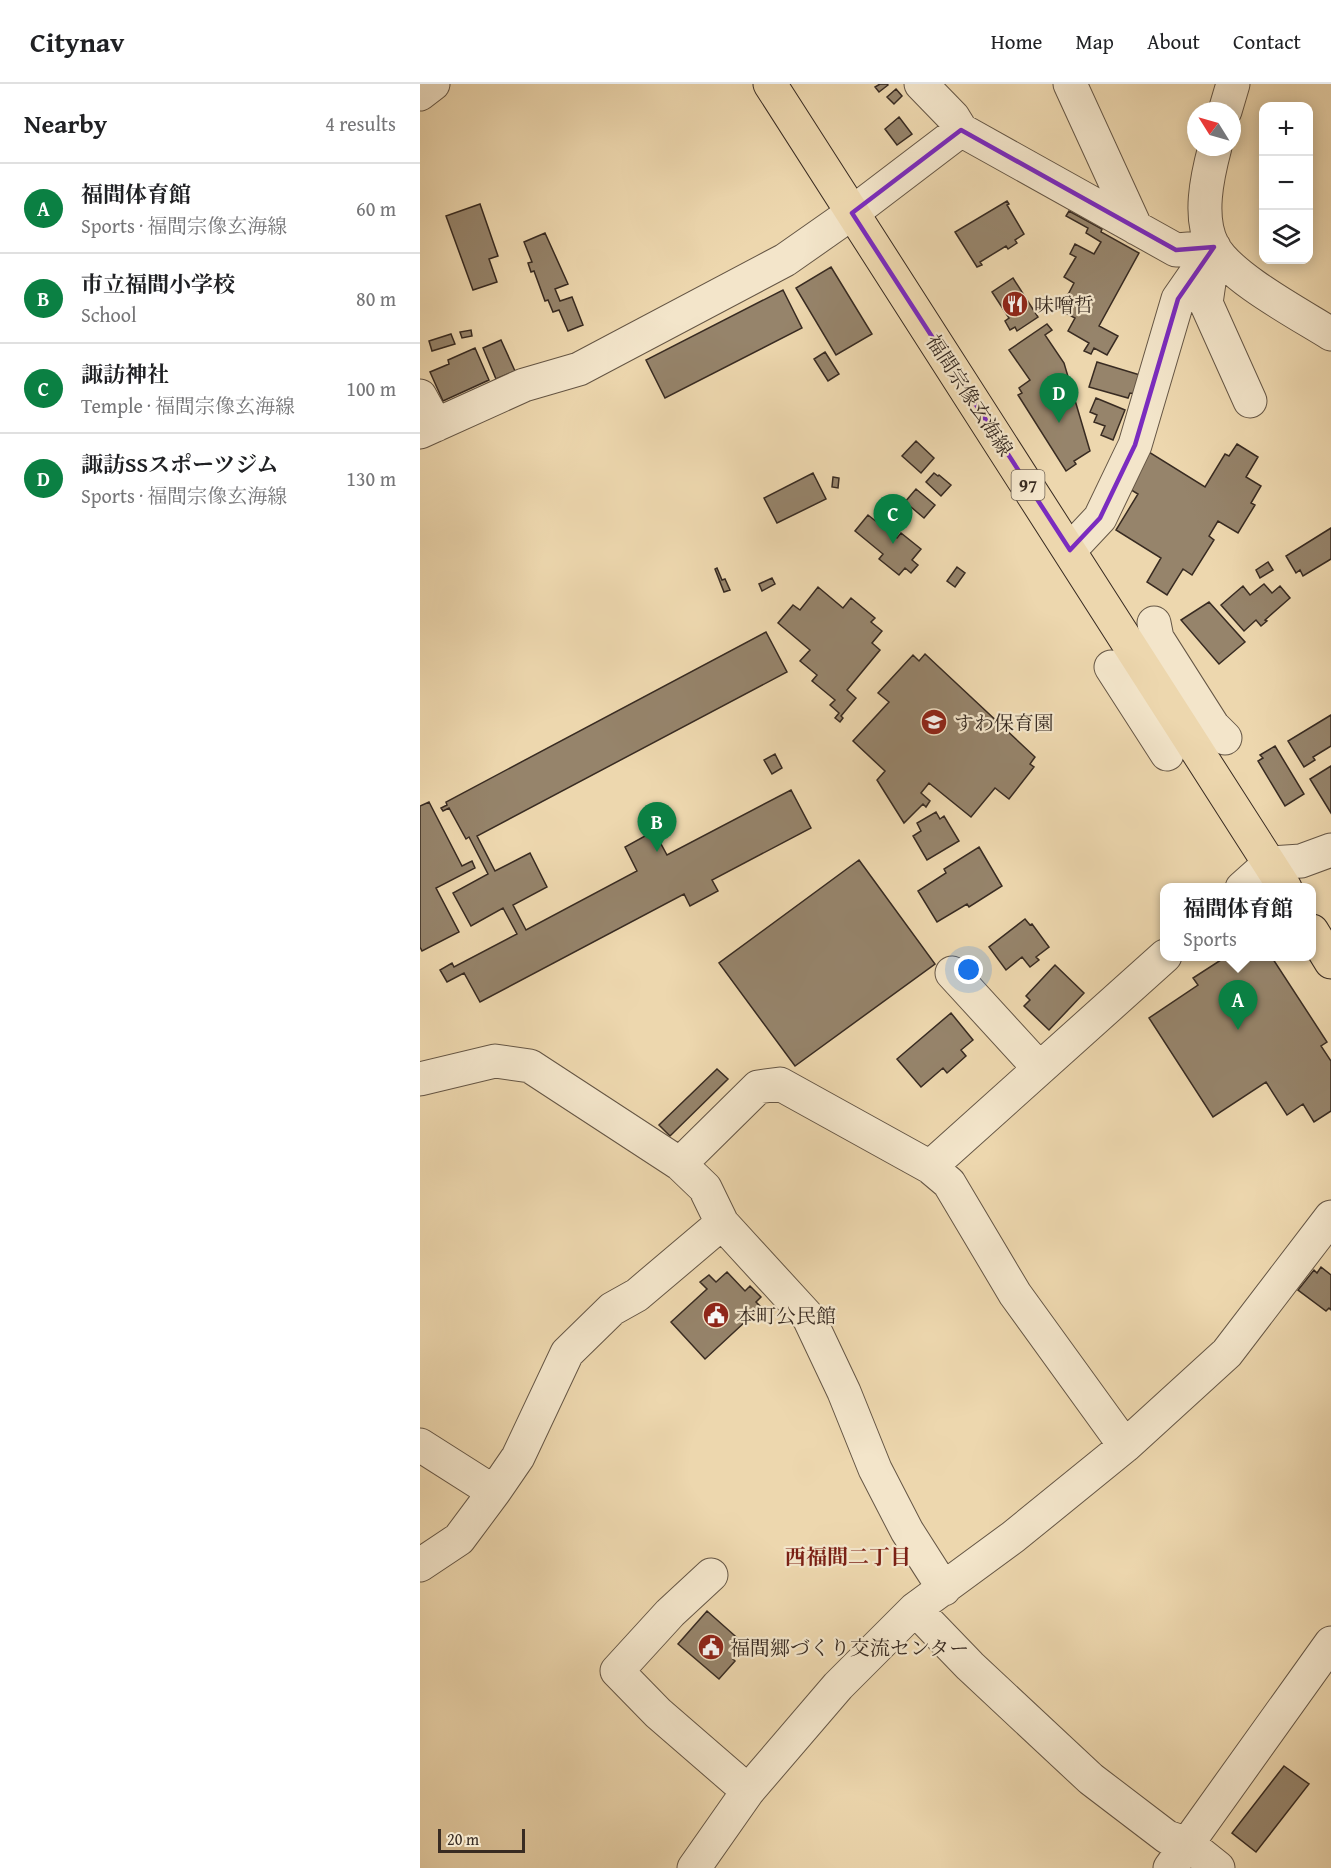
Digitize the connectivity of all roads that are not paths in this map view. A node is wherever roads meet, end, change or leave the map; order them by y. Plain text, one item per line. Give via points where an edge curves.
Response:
1 (433, 84) edge
2 (770, 84) edge
3 (921, 84) edge
4 (1070, 84) edge
5 (1233, 84) edge
6 (420, 94) edge
7 (1228, 102) edge
8 (961, 130) junction
9 (1214, 156) edge
10 (852, 213) junction
11 (1136, 228) junction
12 (1214, 248) junction
13 (1331, 334) edge
14 (420, 396) edge
15 (1250, 401) dead end
16 (428, 429) edge
17 (1070, 550) junction
18 (1154, 623) dead end
19 (1111, 667) dead end
20 (1185, 682) junction
21 (1140, 712) junction
22 (1225, 738) dead end
23 (1167, 754) dead end
24 (1331, 850) edge
25 (1277, 875) edge
26 (1255, 883) edge
27 (1316, 939) edge
28 (1160, 961) edge
29 (1331, 962) edge
30 (952, 973) dead end
31 (1039, 1068) junction
32 (420, 1079) edge
33 (681, 1164) junction
34 (930, 1167) junction
35 (1331, 1217) edge
36 (722, 1223) junction
37 (420, 1445) edge
38 (1125, 1446) junction
39 (494, 1492) junction
40 (420, 1565) edge
41 (711, 1575) dead end
42 (944, 1589) junction
43 (915, 1609) junction
44 (1331, 1643) edge
45 (748, 1791) junction
46 (1179, 1856) edge
47 (694, 1868) edge
48 (1218, 1868) edge

1 - 6 street
2 - 10 main road, 福間宗像玄海線 / 97
3 - 8 street
4 - 11 street
5 - 7 street
8 - 10 street
8 - 11 street
9 - 12 street via 1206,225
10 - 16 street via 785,260 579,369 524,385
10 - 17 main road, 福間宗像玄海線 / 97
11 - 12 street via 1176,250
12 - 13 street via 1264,293
12 - 15 street via 1206,303
12 - 17 street via 1178,299 1135,445 1100,518
14 - 16 street
17 - 25 main road, 福間宗像玄海線 / 97
18 - 20 street via 1157,638
19 - 21 street
20 - 21 street
20 - 22 street
21 - 23 street
24 - 25 street
25 - 26 street
27 - 29 main road
28 - 31 street
30 - 31 street
31 - 34 street
32 - 33 street via 495,1061 530,1066
33 - 34 street via 758,1087 780,1084
33 - 36 street via 705,1188
34 - 38 street via 949,1183 1016,1294
35 - 38 street via 1227,1353
36 - 39 street via 637,1295 612,1309 567,1353 518,1457
36 - 42 street via 809,1318 875,1469 907,1531
37 - 39 street
38 - 42 street
39 - 40 street via 459,1539
41 - 45 street via 617,1671 658,1713
42 - 43 street
43 - 45 street via 838,1686
43 - 46 street via 1090,1779 1167,1838
44 - 46 street
45 - 47 street
46 - 48 street

